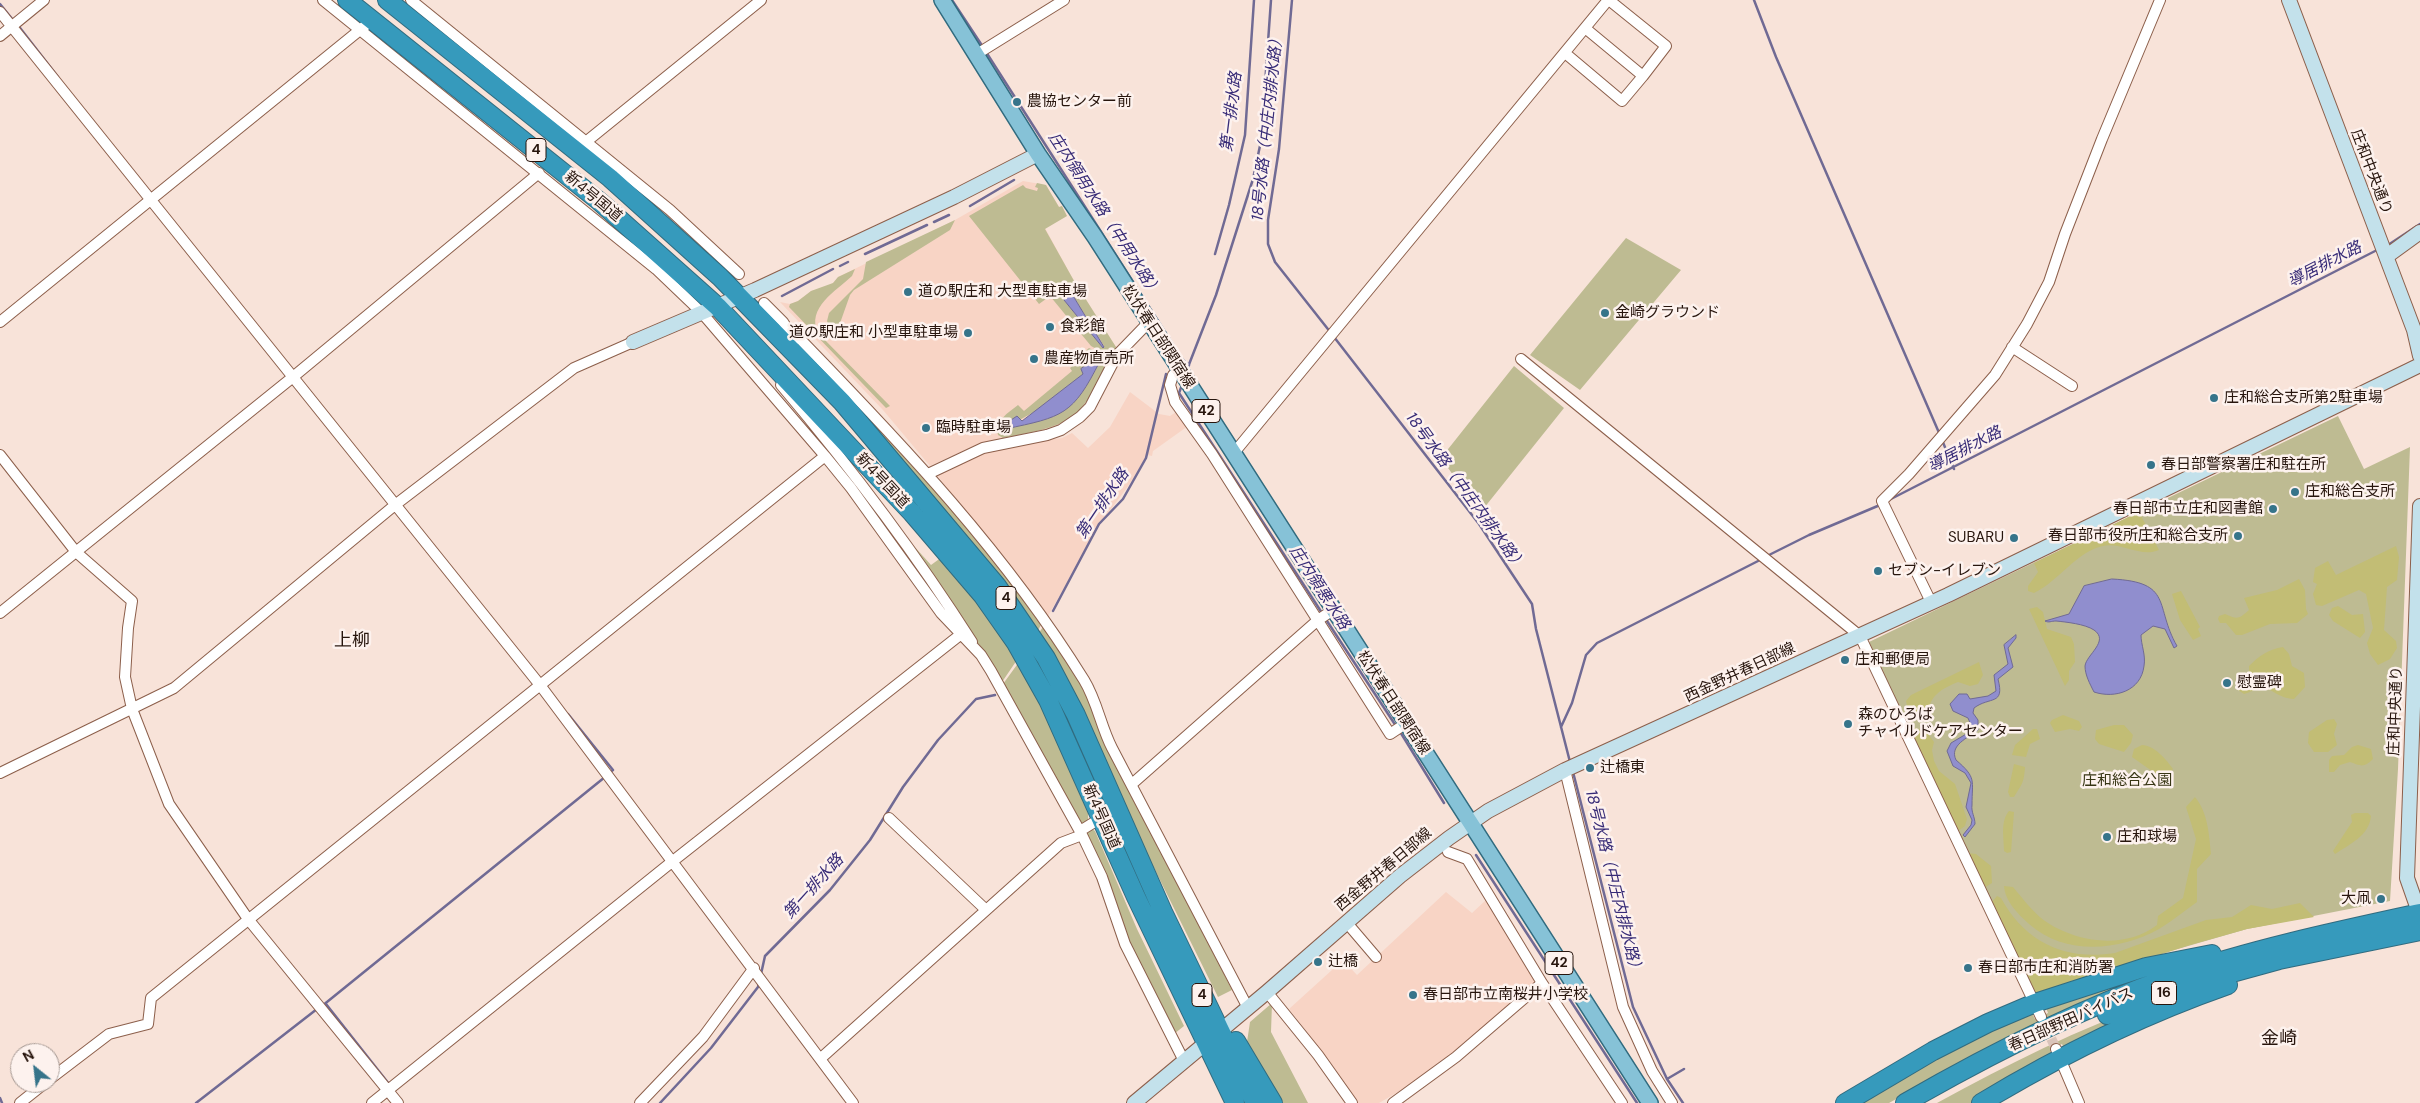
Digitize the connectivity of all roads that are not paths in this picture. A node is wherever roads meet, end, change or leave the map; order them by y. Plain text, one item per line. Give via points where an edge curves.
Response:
1 (44, 0) edge
2 (324, 0) edge
3 (347, 0) edge
4 (387, 0) edge
5 (411, 0) edge
6 (761, 0) edge
7 (942, 0) edge
8 (1064, 0) edge
9 (1608, 0) edge
10 (2160, 0) edge
11 (2289, 0) edge
12 (0, 12) edge
13 (367, 25) junction
14 (12, 26) junction
15 (1585, 28) junction
16 (0, 36) edge
17 (1565, 53) junction
18 (977, 54) junction
19 (1643, 76) junction
20 (587, 141) junction
21 (1038, 154) junction
22 (539, 173) junction
23 (635, 192) junction
24 (152, 201) junction
25 (2420, 232) edge
26 (2386, 256) junction
27 (663, 266) junction
28 (738, 274) dead end
29 (740, 297) junction
30 (764, 303) dead end
31 (710, 310) junction
32 (0, 322) edge
33 (1149, 322) junction
34 (786, 337) junction
35 (633, 342) joint
36 (750, 342) junction
37 (2012, 347) junction
38 (2420, 356) edge
39 (1521, 359) dead end
40 (2420, 366) edge
41 (1180, 370) junction
42 (293, 378) junction
43 (2072, 386) dead end
44 (1233, 454) junction
45 (0, 455) edge
46 (826, 456) junction
47 (928, 474) junction
48 (395, 505) junction
49 (2420, 506) edge
50 (76, 552) junction
51 (1931, 602) junction
52 (2418, 602) edge
53 (0, 613) edge
54 (1325, 616) junction
55 (960, 635) junction
56 (1860, 636) junction
57 (981, 655) junction
58 (540, 685) junction
59 (132, 709) junction
60 (1565, 770) junction
61 (0, 773) edge
62 (1132, 784) junction
63 (889, 818) dead end
64 (1101, 818) junction
65 (1469, 823) junction
66 (1081, 833) junction
67 (1448, 852) dead end
68 (673, 861) junction
69 (985, 909) junction
70 (2420, 913) edge
71 (248, 919) junction
72 (1347, 923) junction
73 (2420, 931) edge
74 (2364, 943) junction
75 (2242, 955) junction
76 (1376, 957) dead end
77 (754, 968) junction
78 (1542, 983) junction
79 (1267, 992) junction
80 (1248, 1008) junction
81 (2038, 1010) junction
82 (1223, 1028) junction
83 (1205, 1043) junction
84 (2058, 1054) junction
85 (820, 1059) junction
86 (1184, 1061) junction
87 (60, 1071) edge
88 (388, 1091) junction
89 (32, 1093) edge
90 (20, 1103) edge
91 (372, 1103) edge
92 (398, 1103) edge
93 (640, 1103) edge
94 (853, 1103) edge
95 (1134, 1103) edge
96 (1225, 1103) edge
97 (1235, 1103) edge
98 (1255, 1103) edge
99 (1273, 1103) edge
100 (1352, 1103) edge
101 (1393, 1103) edge
102 (1622, 1103) edge
103 (1650, 1103) edge
104 (1672, 1103) edge
105 (1845, 1103) edge
106 (1905, 1103) edge
107 (1925, 1103) edge
108 (1981, 1103) edge
109 (2079, 1103) edge

1 - 14 street
2 - 13 street
3 - 13 highway, 新4号国道 / 4
4 - 23 highway, 新4号国道 / 4
5 - 20 street
6 - 20 street
7 - 18 main road, 松伏春日部関宿線 / 42
8 - 18 street
9 - 15 street
9 - 19 street via 1666,46
10 - 37 street via 2102,139 2049,282
11 - 26 main road, 庄和中央通り
12 - 14 street
13 - 22 street
13 - 24 street
13 - 27 highway, 新4号国道 / 4 via 566,174
14 - 16 street
14 - 24 street
15 - 17 street
15 - 19 street
17 - 19 street via 1622,101
17 - 44 street
18 - 21 main road, 松伏春日部関宿線 / 42
20 - 23 street
21 - 29 main road
21 - 33 main road, 松伏春日部関宿線 / 42
22 - 27 street
22 - 42 street
23 - 28 street via 670,210
23 - 29 highway, 新4号国道 / 4
24 - 32 street
24 - 42 street
25 - 26 main road
26 - 38 main road, 庄和中央通り via 2414,330
27 - 31 highway, 新4号国道 / 4
29 - 31 main road
29 - 34 highway, 新4号国道 / 4
30 - 34 street via 783,322
31 - 35 main road
31 - 36 highway, 新4号国道 / 4
31 - 46 street
33 - 41 main road, 松伏春日部関宿線 / 42
33 - 47 street via 1118,355 1090,407 1080,417 1047,435 953,456
34 - 47 street via 801,340
34 - 82 highway, 新4号国道 / 4 via 1012,606 1060,684 1120,817 1143,853
35 - 48 street via 574,368
36 - 57 street via 778,382 896,527
36 - 64 highway, 新4号国道 / 4 via 912,512 983,596 1016,643 1048,700
37 - 43 street
37 - 51 street via 1995,374 1909,474 1882,500
39 - 56 street
40 - 51 main road, 西金野井春日部線
41 - 44 main road, 松伏春日部関宿線 / 42
41 - 54 street via 1170,385 1175,402
42 - 48 street
42 - 50 street
44 - 54 main road, 松伏春日部関宿線 / 42
45 - 50 street
46 - 55 street
46 - 58 street
47 - 62 street via 1000,559 1081,675 1111,746
48 - 58 street
48 - 59 street via 174,688
49 - 52 main road, 庄和中央通り
50 - 53 street
50 - 59 street via 132,601 125,669
51 - 56 main road, 西金野井春日部線
52 - 70 main road, 庄和中央通り via 2407,878
54 - 62 street
54 - 65 main road, 松伏春日部関宿線 / 42
55 - 57 street
55 - 68 street
56 - 60 main road, 西金野井春日部線
56 - 81 street
57 - 66 street
58 - 68 street
58 - 71 street
59 - 61 street
59 - 71 street via 169,804
60 - 65 main road, 西金野井春日部線
60 - 104 street via 1623,1007 1652,1071
62 - 80 street
63 - 69 street
64 - 66 street
64 - 83 highway, 新4号国道 / 4
65 - 72 main road, 西金野井春日部線 via 1400,876
65 - 103 main road, 松伏春日部関宿線 / 42
66 - 69 street via 1061,843
66 - 86 street via 1102,877 1125,944
67 - 78 street via 1467,858
68 - 77 street
68 - 88 street
69 - 85 street
70 - 75 highway, 春日部野田バイパス / 16
71 - 87 street via 151,998 148,1024 109,1034
71 - 88 street
72 - 76 street
72 - 79 main road, 西金野井春日部線
73 - 74 highway, 春日部野田バイパス / 16
74 - 84 highway, 16 via 2346,951 2259,974 2184,1001
74 - 107 highway, 春日部野田バイパス / 16 via 2279,960 2176,988 2072,1028
75 - 81 highway, 16 via 2226,952 2146,967
75 - 106 highway, 春日部野田バイパス / 16 via 2171,977 2065,1018
77 - 85 street
77 - 93 street via 703,1037
78 - 101 street via 1456,1057
78 - 102 street
79 - 80 main road, 西金野井春日部線
79 - 100 street
80 - 82 main road, 西金野井春日部線
81 - 105 highway, 16 via 1988,1023
82 - 83 main road, 西金野井春日部線
82 - 98 highway
82 - 99 highway
83 - 86 main road, 西金野井春日部線
83 - 96 highway, 4 via 1212,1076
83 - 97 highway, 新4号国道 / 4
84 - 108 highway, 16
84 - 109 street
85 - 94 street
86 - 95 main road, 西金野井春日部線
88 - 91 street
88 - 92 street
89 - 90 street

